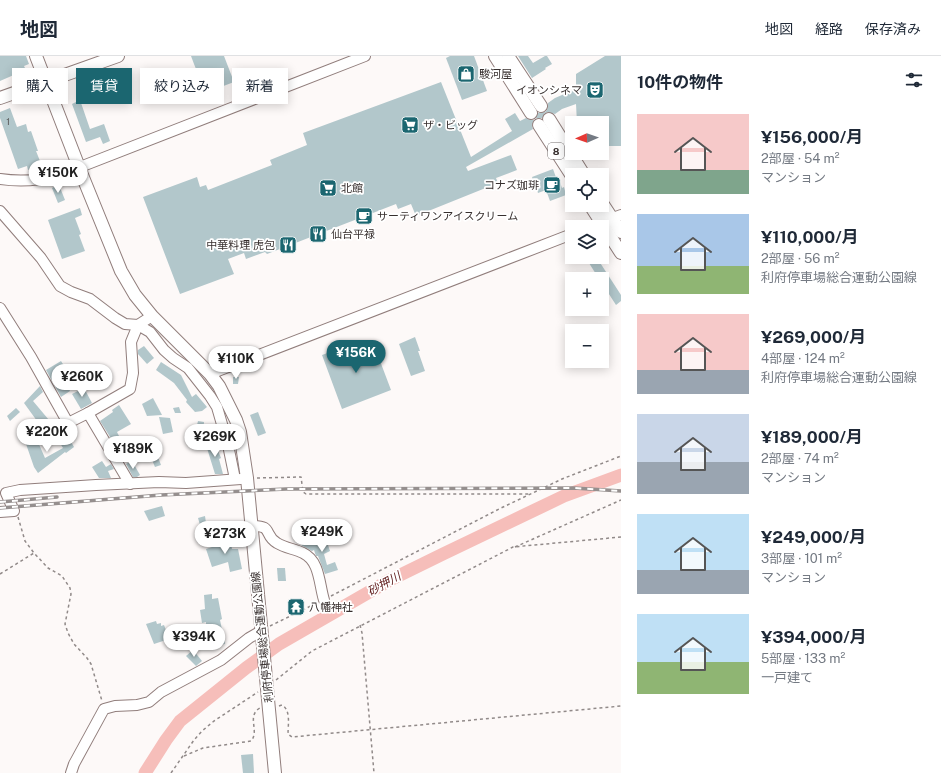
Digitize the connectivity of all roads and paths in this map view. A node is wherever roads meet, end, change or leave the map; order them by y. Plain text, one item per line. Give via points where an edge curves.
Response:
1 (36, 56) edge
2 (118, 56) edge
3 (365, 56) edge
4 (495, 56) edge
5 (508, 56) edge
6 (41, 68) edge
7 (68, 74) edge
8 (12, 94) edge
9 (0, 98) edge
10 (54, 104) edge
11 (79, 168) junction
12 (568, 168) edge
13 (579, 168) edge
14 (0, 179) edge
15 (0, 211) edge
16 (602, 212) edge
17 (612, 218) edge
18 (621, 232) edge
19 (565, 237) edge
20 (621, 253) edge
21 (0, 308) edge
22 (152, 316) junction
23 (138, 325) junction
24 (210, 374) junction
25 (88, 413) junction
26 (621, 456) edge
27 (247, 478) junction
28 (234, 479) junction
29 (130, 484) junction
30 (531, 494) junction
31 (621, 500) edge
32 (14, 511) junction
33 (0, 512) edge
34 (251, 526) junction
35 (621, 537) edge
36 (513, 547) junction
37 (34, 553) junction
38 (0, 574) edge
39 (324, 600) junction
40 (360, 625) junction
41 (262, 635) junction
42 (266, 683) junction
43 (279, 706) dead end
44 (621, 706) edge
45 (260, 708) dead end
46 (104, 709) junction
47 (370, 730) junction
48 (184, 756) junction
49 (171, 772) edge
50 (72, 773) edge
51 (275, 773) edge
52 (374, 773) edge

1 - 6 main road, 利府停車場総合運動公園線
2 - 7 main road
3 - 11 street
4 - 5 main road via 536,110
8 - 9 main road
10 - 11 main road, 利府停車場総合運動公園線
11 - 14 street via 44,180 20,182
11 - 22 main road, 利府停車場総合運動公園線 via 121,271 135,295
12 - 13 main road, 8 via 544,122
15 - 23 street via 41,258 60,286 90,299 125,324
16 - 17 main road
17 - 18 main road
17 - 20 main road
19 - 24 street
21 - 25 street via 68,423
22 - 23 street
22 - 24 main road, 利府停車場総合運動公園線
23 - 25 street via 131,342 134,373 130,389
23 - 28 street via 150,332 164,350 188,368 217,407 228,444
24 - 27 main road, 利府停車場総合運動公園線 via 219,386 238,426
25 - 29 street
26 - 30 path
27 - 28 street
27 - 30 path via 301,477 303,492 306,494
27 - 34 main road, 利府停車場総合運動公園線
28 - 29 street
29 - 32 street via 20,490 6,494
30 - 39 path
31 - 36 path
32 - 33 street
32 - 37 path via 21,523 25,541
34 - 39 street via 261,525 276,543 307,555 315,566
34 - 41 main road, 利府停車場総合運動公園線
35 - 36 path
36 - 40 path
37 - 38 path
37 - 46 path via 48,568 62,576 70,588 65,624 74,644 91,664
39 - 41 path
40 - 42 path via 312,650 282,676
40 - 47 path
41 - 42 main road, 利府停車場総合運動公園線
41 - 46 street via 249,638 221,660 161,692 150,702
42 - 48 path via 214,721 194,740
42 - 51 main road, 利府停車場総合運動公園線
43 - 47 path via 286,707 288,734 292,737
44 - 47 path
45 - 48 path via 253,718 255,737 251,741 202,748
46 - 50 street via 74,764
47 - 52 path
48 - 49 path

